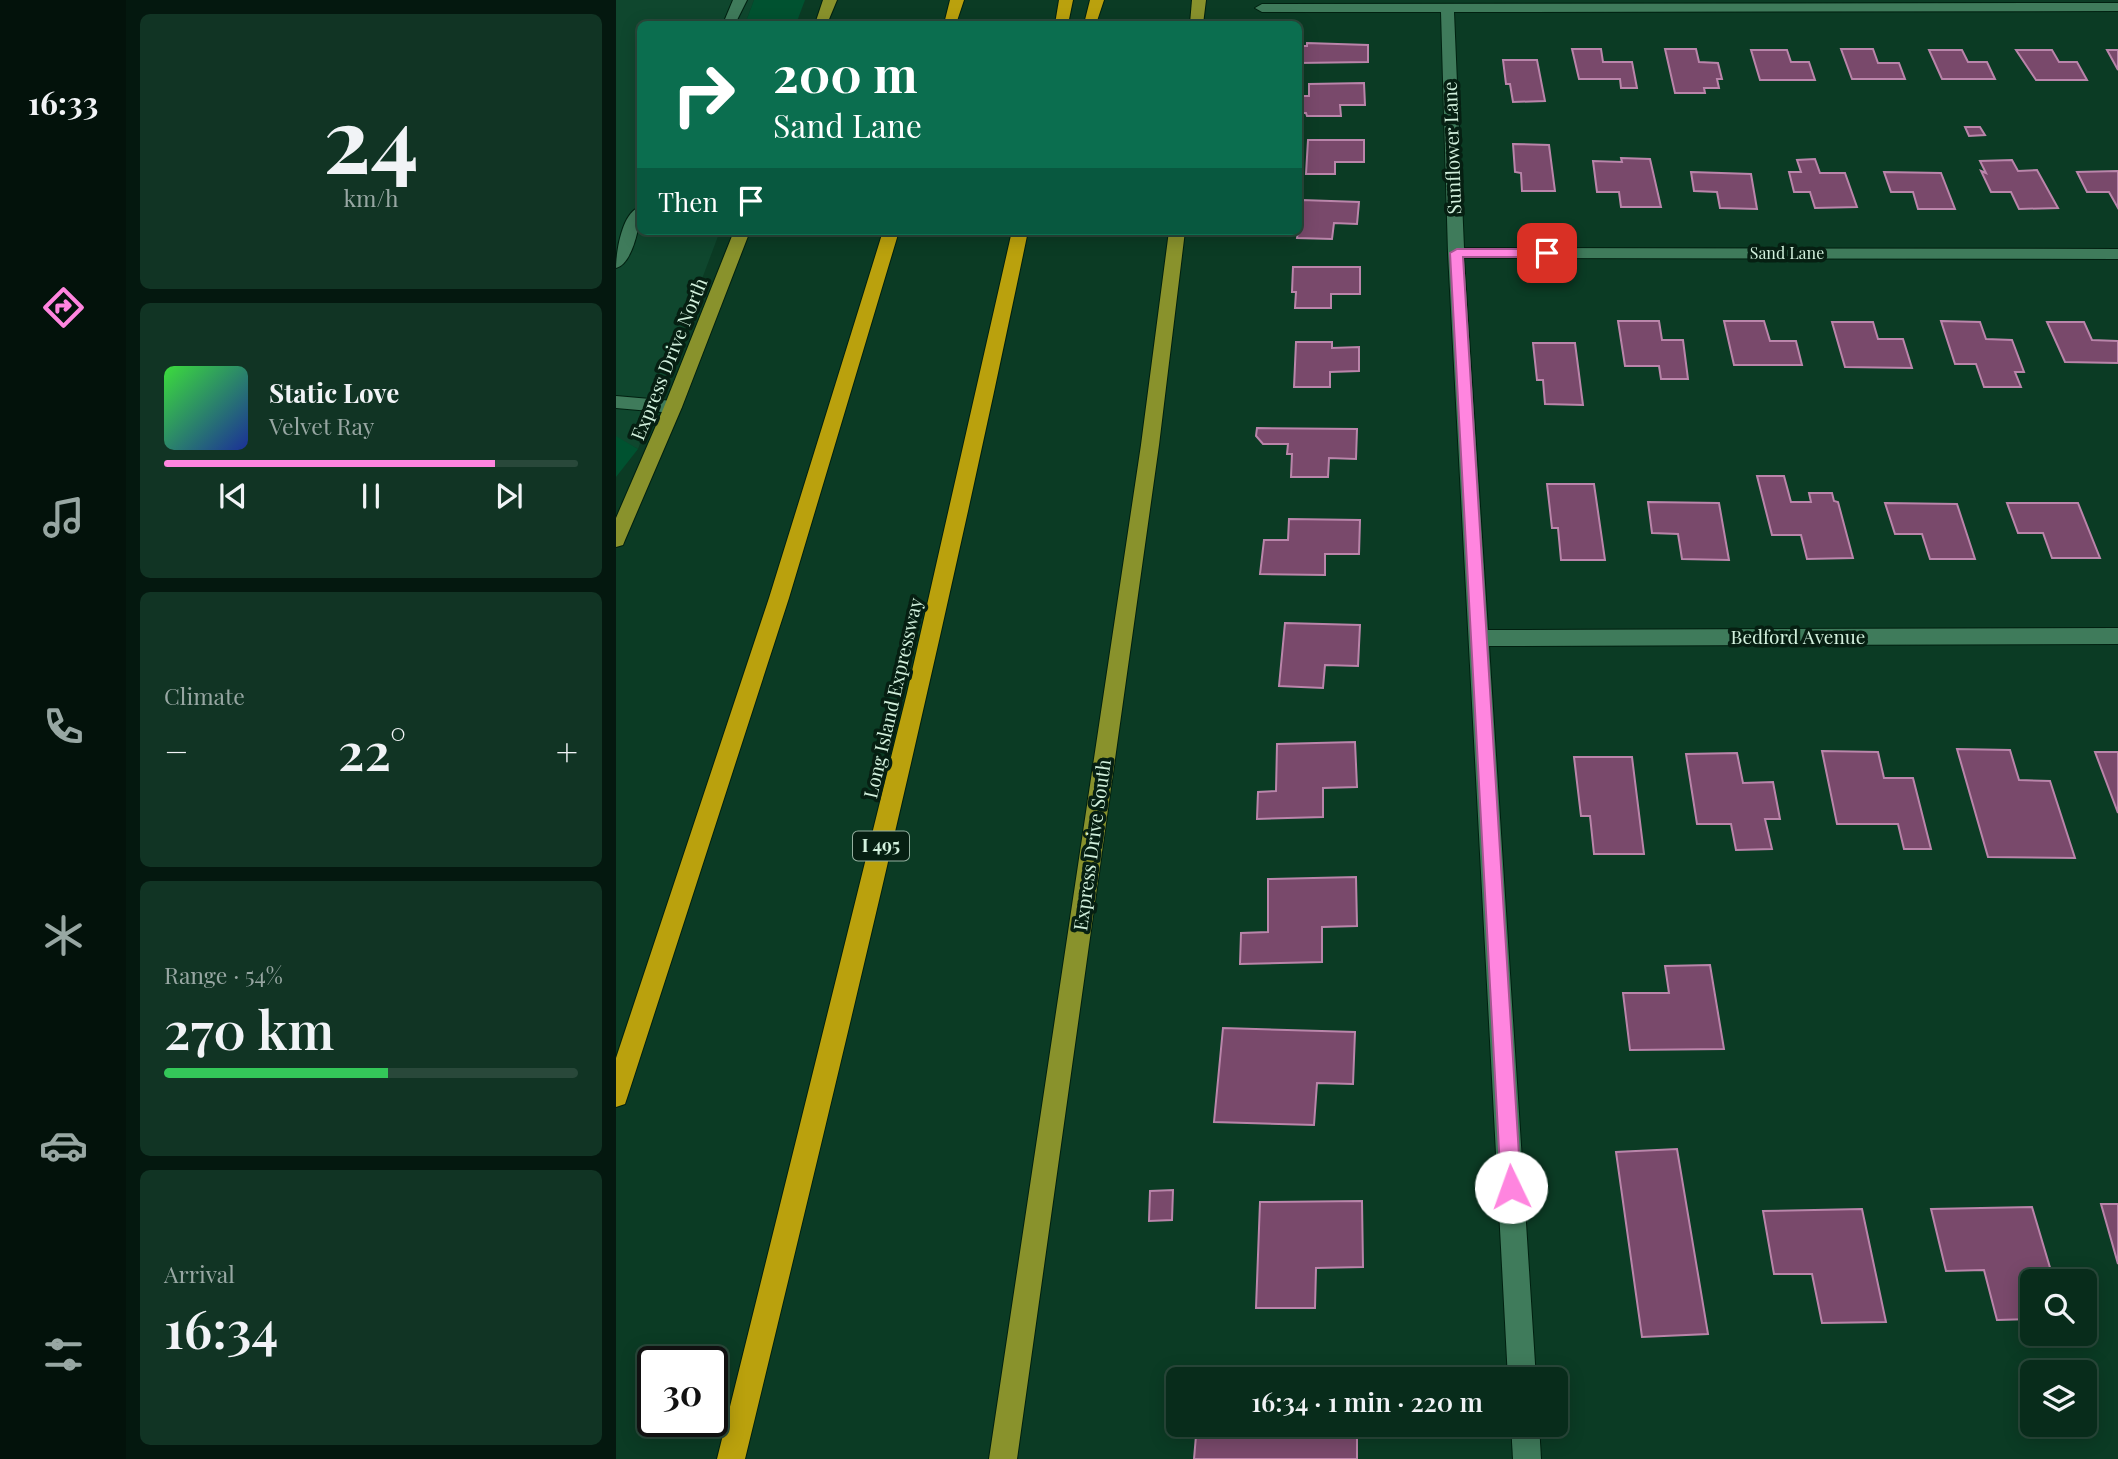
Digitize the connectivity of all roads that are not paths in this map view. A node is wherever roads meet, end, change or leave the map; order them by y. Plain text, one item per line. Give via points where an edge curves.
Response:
1 (740, 0) edge
2 (830, 0) edge
3 (957, 0) edge
4 (1066, 0) edge
5 (1097, 0) edge
6 (1199, 0) edge
7 (1447, 7) junction
8 (2118, 7) edge
9 (1262, 8) dead end
10 (730, 21) edge
11 (822, 21) edge
12 (951, 21) edge
13 (1062, 21) edge
14 (1091, 21) edge
15 (1197, 21) edge
16 (637, 218) edge
17 (740, 235) edge
18 (890, 235) edge
19 (1019, 235) edge
20 (1176, 235) edge
21 (1457, 253) junction
22 (2118, 254) edge
23 (616, 264) edge
24 (616, 402) edge
25 (673, 407) junction
26 (616, 540) edge
27 (2118, 636) edge
28 (1479, 638) junction
29 (616, 1095) edge
30 (1521, 1367) edge
31 (1526, 1437) edge
32 (732, 1459) edge
33 (1003, 1459) edge
34 (1527, 1459) edge

1 - 10 street
2 - 11 main road
3 - 12 highway
4 - 13 highway
5 - 14 highway
6 - 15 main road
7 - 8 street
7 - 9 street
7 - 21 street, Sunflower Lane
16 - 23 street
17 - 25 main road, Express Drive North
18 - 29 highway via 787,571
19 - 32 highway, Long Island Expressway / I 495 via 895,790
20 - 33 main road, Express Drive South
21 - 22 street, Sand Lane
21 - 28 street, Sunflower Lane
24 - 25 street
25 - 26 main road, Express Drive North
27 - 28 street, Bedford Avenue
28 - 30 street, Sunflower Lane
31 - 34 street

